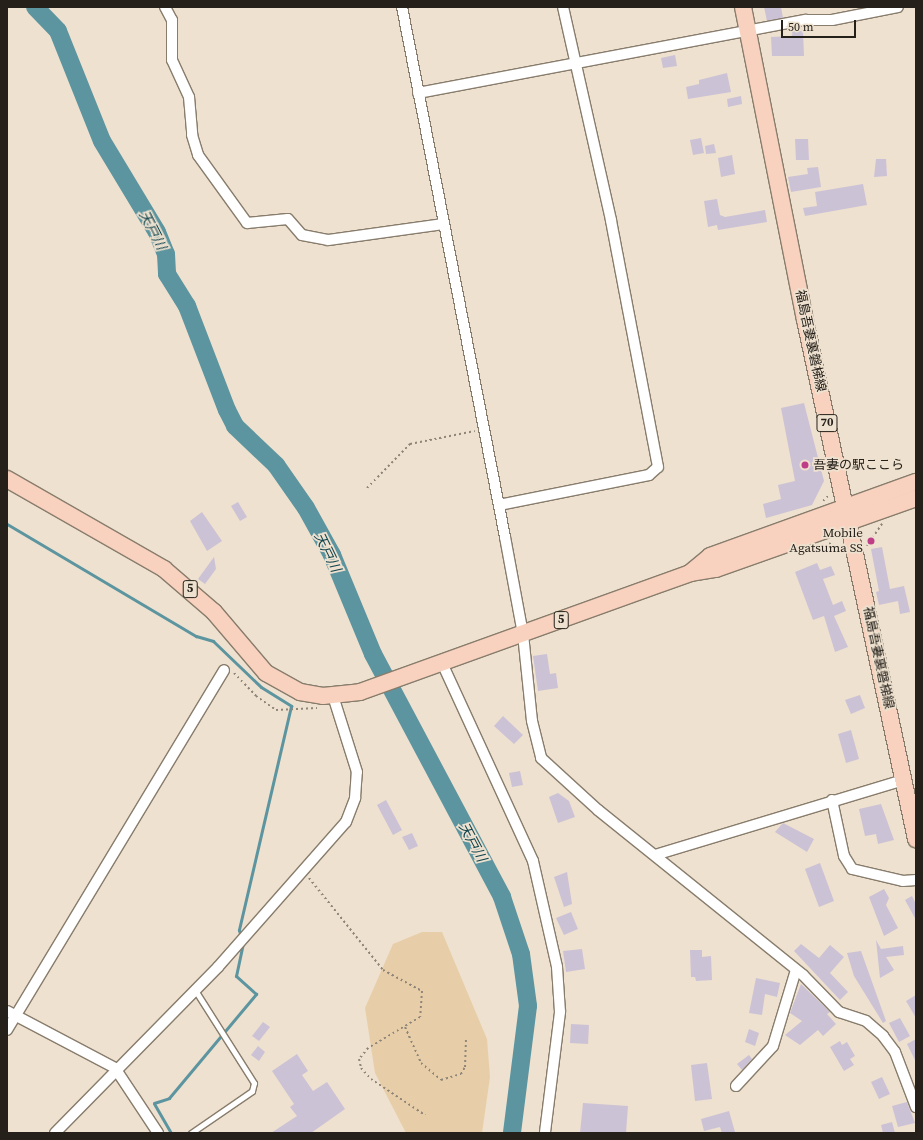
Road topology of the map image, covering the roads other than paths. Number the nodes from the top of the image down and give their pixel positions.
1 (165, 7) edge
2 (402, 7) edge
3 (564, 7) edge
4 (743, 7) edge
5 (898, 7) edge
6 (747, 32) junction
7 (574, 64) junction
8 (418, 93) junction
9 (444, 224) junction
10 (7, 479) edge
11 (916, 482) edge
12 (916, 498) edge
13 (499, 505) junction
14 (846, 506) junction
15 (850, 522) junction
16 (690, 573) junction
17 (523, 634) junction
18 (437, 665) junction
19 (224, 670) road end
20 (334, 701) junction
21 (904, 780) junction
22 (832, 800) junction
23 (916, 839) edge
24 (655, 855) junction
25 (916, 880) edge
26 (796, 970) junction
27 (195, 990) junction
28 (11, 1013) edge
29 (7, 1030) edge
30 (116, 1069) junction
31 (736, 1086) dead end
32 (916, 1107) edge
33 (55, 1133) edge
34 (158, 1133) edge
35 (191, 1133) edge
36 (545, 1133) edge

1 - 9 street
2 - 8 street
3 - 7 street
4 - 6 main road, 福島吾妻裏磐梯線 / 70
5 - 6 street
6 - 7 street
6 - 14 main road, 福島吾妻裏磐梯線 / 70
7 - 8 street
7 - 13 street
8 - 9 street
9 - 13 street
10 - 20 main road, 5
11 - 14 main road, 5
12 - 15 main road, 5
13 - 17 street
14 - 15 main road, 福島吾妻裏磐梯線 / 70
14 - 16 main road, 5
15 - 16 main road, 5
15 - 21 main road, 福島吾妻裏磐梯線 / 70
16 - 17 main road, 5
17 - 18 main road, 5
17 - 24 street
18 - 20 main road, 5
18 - 36 street
19 - 28 street
20 - 27 street
21 - 22 street
21 - 23 main road, 福島吾妻裏磐梯線 / 70
22 - 24 street
22 - 25 street
24 - 26 street
26 - 31 street
26 - 32 street
27 - 30 street
27 - 35 lane
28 - 29 street
28 - 30 street
30 - 33 street
30 - 34 street

